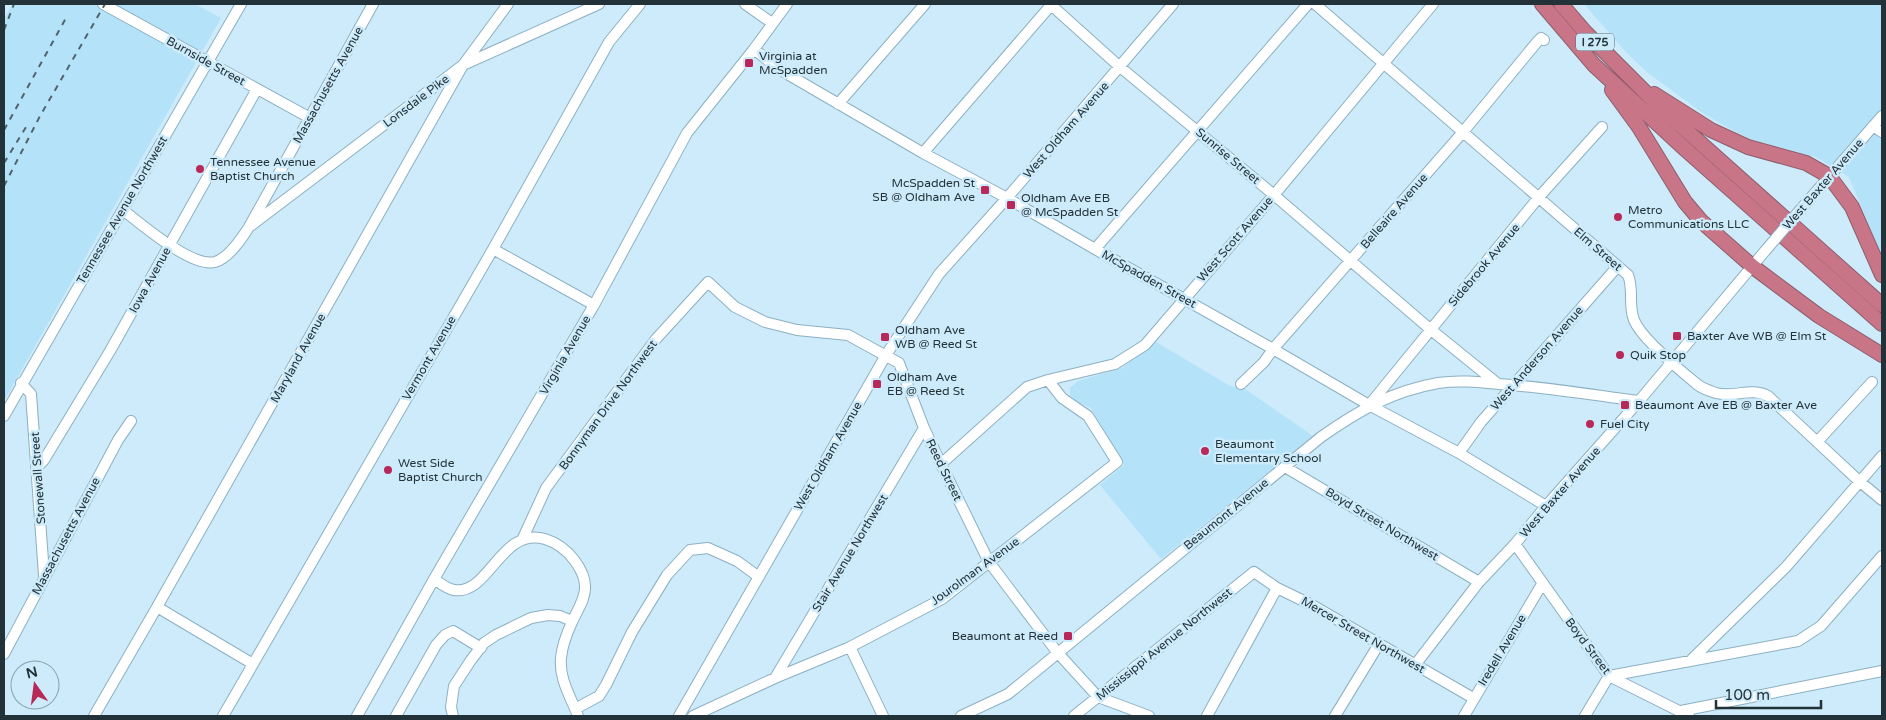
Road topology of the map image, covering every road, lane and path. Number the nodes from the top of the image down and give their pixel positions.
1 (103, 4) edge
2 (241, 4) edge
3 (373, 4) edge
4 (508, 4) edge
5 (599, 4) edge
6 (640, 4) edge
7 (746, 4) edge
8 (787, 4) edge
9 (925, 4) edge
10 (1051, 4) edge
11 (1173, 4) edge
12 (1308, 4) edge
13 (1315, 4) edge
14 (1433, 4) edge
15 (1542, 4) edge
16 (1561, 4) edge
17 (772, 23) junction
18 (1544, 40) dead end
19 (754, 49) junction
20 (208, 61) junction
21 (1384, 62) junction
22 (463, 65) junction
23 (1594, 65) junction
24 (1120, 67) junction
25 (1630, 79) junction
26 (257, 89) junction
27 (838, 104) junction
28 (1882, 116) edge
29 (310, 118) junction
30 (1873, 126) junction
31 (1602, 127) dead end
32 (1198, 131) junction
33 (1463, 132) junction
34 (1882, 132) edge
35 (923, 153) junction
36 (1830, 176) junction
37 (1274, 194) junction
38 (1539, 197) junction
39 (1008, 198) junction
40 (123, 210) junction
41 (249, 227) junction
42 (168, 245) junction
43 (493, 249) junction
44 (1095, 249) junction
45 (1350, 260) junction
46 (1618, 266) junction
47 (1752, 266) junction
48 (1882, 275) edge
49 (708, 282) joint
50 (1183, 298) junction
51 (594, 305) junction
52 (1882, 305) edge
53 (1882, 324) edge
54 (1430, 329) junction
55 (1273, 349) junction
56 (886, 355) junction
57 (1882, 355) edge
58 (1671, 361) junction
59 (1048, 380) junction
60 (1872, 382) dead end
61 (21, 383) junction
62 (1241, 384) dead end
63 (1498, 384) junction
64 (1514, 384) junction
65 (1639, 401) junction
66 (1369, 406) junction
67 (4, 416) edge
68 (131, 421) dead end
69 (924, 428) junction
70 (1817, 442) junction
71 (1459, 453) junction
72 (1882, 456) edge
73 (941, 464) junction
74 (37, 467) junction
75 (1285, 467) junction
76 (1859, 481) junction
77 (1882, 500) edge
78 (1546, 506) junction
79 (523, 538) junction
80 (1514, 544) junction
81 (1882, 556) edge
82 (989, 562) junction
83 (1254, 572) joint
84 (44, 576) junction
85 (759, 576) junction
86 (434, 579) junction
87 (1479, 582) junction
88 (1542, 584) junction
89 (1277, 588) junction
90 (157, 607) junction
91 (572, 621) junction
92 (1379, 644) junction
93 (850, 646) junction
94 (481, 648) junction
95 (1058, 652) junction
96 (4, 654) edge
97 (1692, 660) junction
98 (252, 664) junction
99 (1415, 665) junction
100 (1882, 670) edge
101 (1608, 676) junction
102 (775, 678) junction
103 (1098, 697) junction
104 (1473, 698) junction
105 (577, 713) edge
106 (1685, 714) edge
107 (94, 716) edge
108 (223, 716) edge
109 (357, 716) edge
110 (396, 716) edge
111 (453, 716) edge
112 (679, 716) edge
113 (693, 716) edge
114 (883, 716) edge
115 (961, 716) edge
116 (1074, 716) edge
117 (1149, 716) edge
118 (1207, 716) edge
119 (1336, 716) edge
120 (1464, 716) edge
121 (1585, 716) edge

1 - 20 street, Burnside Street
2 - 20 street, Tennessee Avenue Northwest
3 - 29 street, Massachusetts Avenue
4 - 22 street, Maryland Avenue
5 - 22 street, Lonsdale Pike
6 - 43 street, Vermont Avenue
7 - 17 street
8 - 17 street, Virginia Avenue
9 - 27 street
10 - 24 street, Sunrise Street
10 - 35 street
11 - 24 street, West Oldham Avenue
12 - 32 street
13 - 21 street, Elm Street
14 - 21 street, West Scott Avenue
15 - 23 highway, I 275
16 - 25 highway, I 275
17 - 19 street, Virginia Avenue
18 - 33 street, Belleaire Avenue
19 - 27 street, McSpadden Street
19 - 51 street, Virginia Avenue
20 - 26 street, Burnside Street
20 - 40 street, Tennessee Avenue Northwest
21 - 33 street, Elm Street
21 - 37 street, West Scott Avenue
22 - 41 street, Lonsdale Pike
22 - 90 street, Maryland Avenue
23 - 47 highway
23 - 53 highway, I 275
24 - 32 street, Sunrise Street
24 - 39 street, West Oldham Avenue
25 - 36 highway
25 - 52 highway, I 275
26 - 29 street, Burnside Street
26 - 42 street, Iowa Avenue
27 - 35 street, McSpadden Street
28 - 30 street, West Baxter Avenue
29 - 41 street, Massachusetts Avenue
30 - 34 street
30 - 36 street, West Baxter Avenue
31 - 38 street, Sidebrook Avenue
32 - 37 street, Sunrise Street
32 - 44 street
33 - 38 street, Elm Street
33 - 45 street, Belleaire Avenue
35 - 39 street, McSpadden Street
36 - 47 street, West Baxter Avenue, bridge
36 - 48 highway
37 - 45 street, Sunrise Street
37 - 50 street, West Scott Avenue
38 - 46 street, Elm Street
38 - 54 street, Sidebrook Avenue
39 - 44 street, McSpadden Street
39 - 56 street, West Oldham Avenue
40 - 42 street
40 - 61 street, Tennessee Avenue Northwest
41 - 42 street, Massachusetts Avenue
42 - 74 street, Iowa Avenue
43 - 51 street
43 - 98 street, Vermont Avenue
44 - 50 street, McSpadden Street
45 - 54 street, Sunrise Street
45 - 55 street, Belleaire Avenue
46 - 58 street, Elm Street
46 - 64 street, West Anderson Avenue
47 - 57 highway
47 - 58 street, West Baxter Avenue
49 - 56 street, Reed Street
49 - 79 street, Bonnyman Drive Northwest
50 - 55 street, McSpadden Street
50 - 59 street, West Scott Avenue
51 - 86 street, Virginia Avenue
54 - 63 street, Sunrise Street
54 - 66 street, Sidebrook Avenue
55 - 62 street, Belleaire Avenue
55 - 66 street, McSpadden Street
56 - 69 street, Reed Street
56 - 85 street, West Oldham Avenue
58 - 65 street, West Baxter Avenue
58 - 70 street, Elm Street
59 - 73 street, West Scott Avenue
59 - 82 street, Jourolman Avenue
60 - 70 street
61 - 67 street, Tennessee Avenue Northwest
61 - 74 street, Stonewall Street
63 - 64 street, Beaumont Avenue
63 - 66 street, Beaumont Avenue
64 - 65 street, Beaumont Avenue
64 - 71 street, West Anderson Avenue
65 - 78 street, West Baxter Avenue
66 - 71 street, McSpadden Street
66 - 75 street, Beaumont Avenue
68 - 84 street, Massachusetts Avenue
69 - 73 street, Reed Street
69 - 102 street, Stair Avenue Northwest
70 - 76 street, Elm Street
71 - 78 street, McSpadden Street
72 - 76 street
73 - 82 street, Reed Street
74 - 84 street, Stonewall Street
75 - 87 street, Boyd Street Northwest
75 - 95 street, Beaumont Avenue
76 - 77 street, Elm Street
76 - 97 street
78 - 80 street, West Baxter Avenue
79 - 86 street
79 - 91 street
80 - 87 street, West Baxter Avenue
80 - 88 street, Boyd Street
81 - 97 street
82 - 93 street, Jourolman Avenue
82 - 95 street, Reed Street
83 - 89 street, Mercer Street Northwest
83 - 103 street, Mississippi Avenue Northwest
84 - 96 street, Massachusetts Avenue
85 - 105 street
85 - 112 street, West Oldham Avenue
86 - 109 street, Virginia Avenue
87 - 99 street, West Baxter Avenue
88 - 101 street, Boyd Street
88 - 104 street, Iredell Avenue
89 - 92 street, Mercer Street Northwest
89 - 118 street
90 - 98 street
90 - 107 street, Maryland Avenue
91 - 94 street
91 - 105 street
92 - 99 street, Mercer Street Northwest
92 - 119 street
93 - 102 street, Jourolman Avenue
93 - 114 street
94 - 110 street
94 - 111 street
95 - 103 street, Reed Street
95 - 115 street, Beaumont Avenue
97 - 101 street
98 - 108 street, Vermont Avenue
99 - 104 street, Mercer Street Northwest
100 - 106 street
101 - 106 street, Boyd Street
101 - 121 street
102 - 113 street, Jourolman Avenue
103 - 116 street, Mississippi Avenue Northwest
103 - 117 street, Reed Street
104 - 120 street, Iredell Avenue

